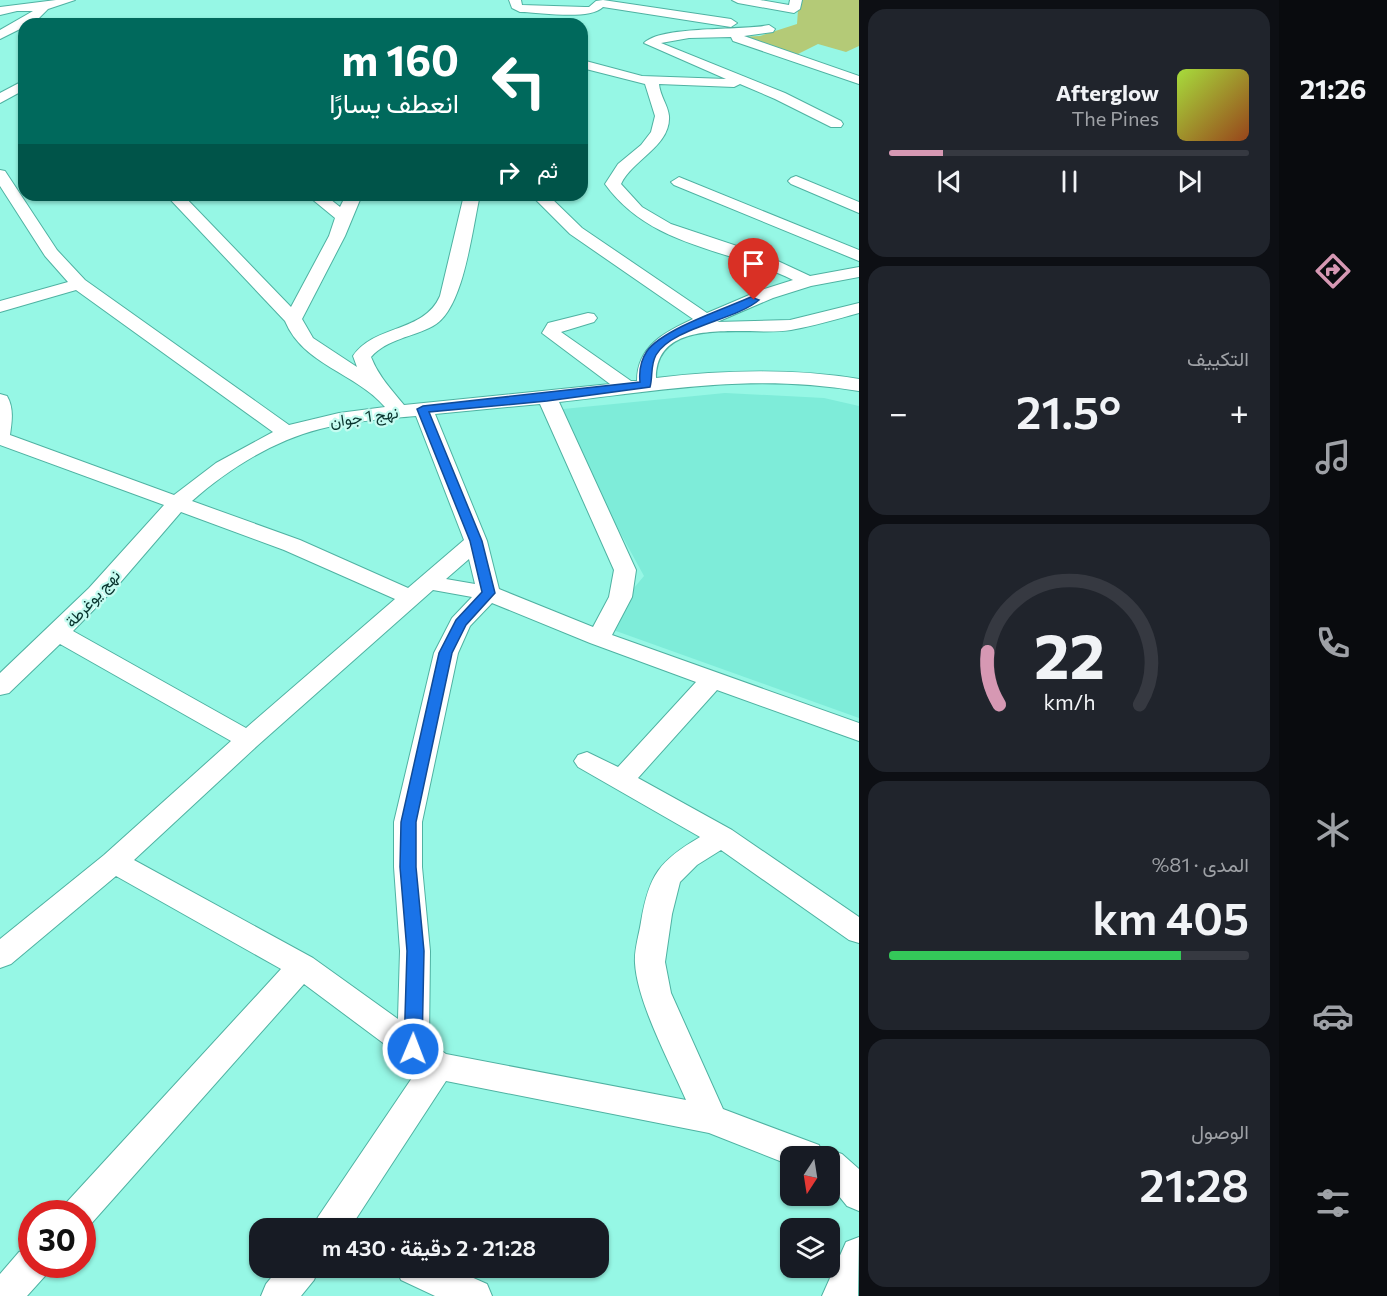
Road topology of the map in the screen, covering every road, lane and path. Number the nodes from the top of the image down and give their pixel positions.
1 (69, 0) edge
2 (514, 0) edge
3 (738, 0) edge
4 (796, 0) edge
5 (600, 1) edge
6 (44, 7) junction
7 (0, 11) edge
8 (31, 18) edge
9 (18, 25) edge
10 (0, 35) edge
11 (729, 35) junction
12 (841, 59) dead end
13 (697, 63) junction
14 (818, 65) junction
15 (588, 66) edge
16 (859, 80) edge
17 (652, 82) junction
18 (748, 82) junction
19 (0, 84) edge
20 (18, 87) edge
21 (18, 88) edge
22 (0, 99) edge
23 (836, 124) dead end
24 (0, 174) edge
25 (796, 180) dead end
26 (679, 182) dead end
27 (738, 188) dead end
28 (716, 195) junction
29 (180, 201) edge
30 (323, 201) edge
31 (351, 201) edge
32 (471, 201) edge
33 (545, 201) edge
34 (859, 208) edge
35 (343, 217) junction
36 (859, 256) edge
37 (859, 272) edge
38 (808, 281) junction
39 (79, 284) junction
40 (0, 307) edge
41 (859, 308) edge
42 (588, 318) dead end
43 (293, 319) junction
44 (706, 320) junction
45 (688, 328) junction
46 (859, 385) edge
47 (637, 387) junction
48 (379, 390) junction
49 (547, 398) junction
50 (0, 400) edge
51 (423, 409) junction
52 (399, 411) junction
53 (287, 433) junction
54 (0, 438) edge
55 (178, 504) junction
56 (476, 541) junction
57 (421, 590) junction
58 (489, 593) junction
59 (59, 633) junction
60 (598, 638) junction
61 (712, 680) junction
62 (0, 687) edge
63 (859, 732) edge
64 (248, 741) junction
65 (586, 761) dead end
66 (621, 780) junction
67 (722, 837) junction
68 (114, 862) junction
69 (858, 924) edge
70 (0, 956) edge
71 (302, 966) junction
72 (426, 1058) junction
73 (711, 1119) junction
74 (781, 1146) edge
75 (840, 1173) edge
76 (859, 1195) edge
77 (91, 1200) edge
78 (337, 1218) edge
79 (859, 1254) edge
80 (20, 1278) edge
81 (293, 1278) edge
82 (435, 1278) edge
83 (4, 1296) edge
84 (279, 1296) edge
85 (474, 1296) edge
86 (840, 1296) edge

1 - 6 street
2 - 5 street
3 - 4 street
5 - 11 street
6 - 7 street
6 - 8 street
9 - 10 street
11 - 13 street
11 - 14 street
12 - 14 street
13 - 17 street
13 - 18 street
14 - 16 street
15 - 17 street
17 - 18 street
17 - 38 street
18 - 23 street
19 - 20 street
21 - 22 street
24 - 39 street
25 - 34 street
26 - 28 street
27 - 28 street
28 - 36 street
29 - 43 street
30 - 35 street
31 - 35 street
32 - 48 street
33 - 44 street
35 - 43 street
37 - 38 street
38 - 44 street
39 - 40 street
39 - 53 street
41 - 45 street
42 - 47 street
43 - 48 street
44 - 45 street
45 - 47 street
46 - 47 street, نهج 1 جوان
47 - 49 street, نهج 1 جوان
48 - 52 street
49 - 51 street, نهج 1 جوان
49 - 60 street
50 - 54 street
51 - 52 street, نهج 1 جوان
51 - 56 street
52 - 53 street, نهج 1 جوان
53 - 55 street, نهج 1 جوان
54 - 55 street
55 - 57 street
55 - 59 street, نهج يوغرطة
56 - 57 street
56 - 58 street
57 - 58 street
57 - 64 street
58 - 60 street
58 - 72 street
59 - 62 street, نهج يوغرطة
59 - 64 street
60 - 61 street
61 - 63 street
61 - 66 street
64 - 68 street
65 - 66 street
66 - 67 street
67 - 69 street
67 - 73 street
68 - 70 street
68 - 71 street
71 - 72 street
71 - 77 street
72 - 73 street
72 - 78 street
73 - 74 street
75 - 76 street
79 - 86 street
80 - 83 street
81 - 84 street
82 - 85 street

